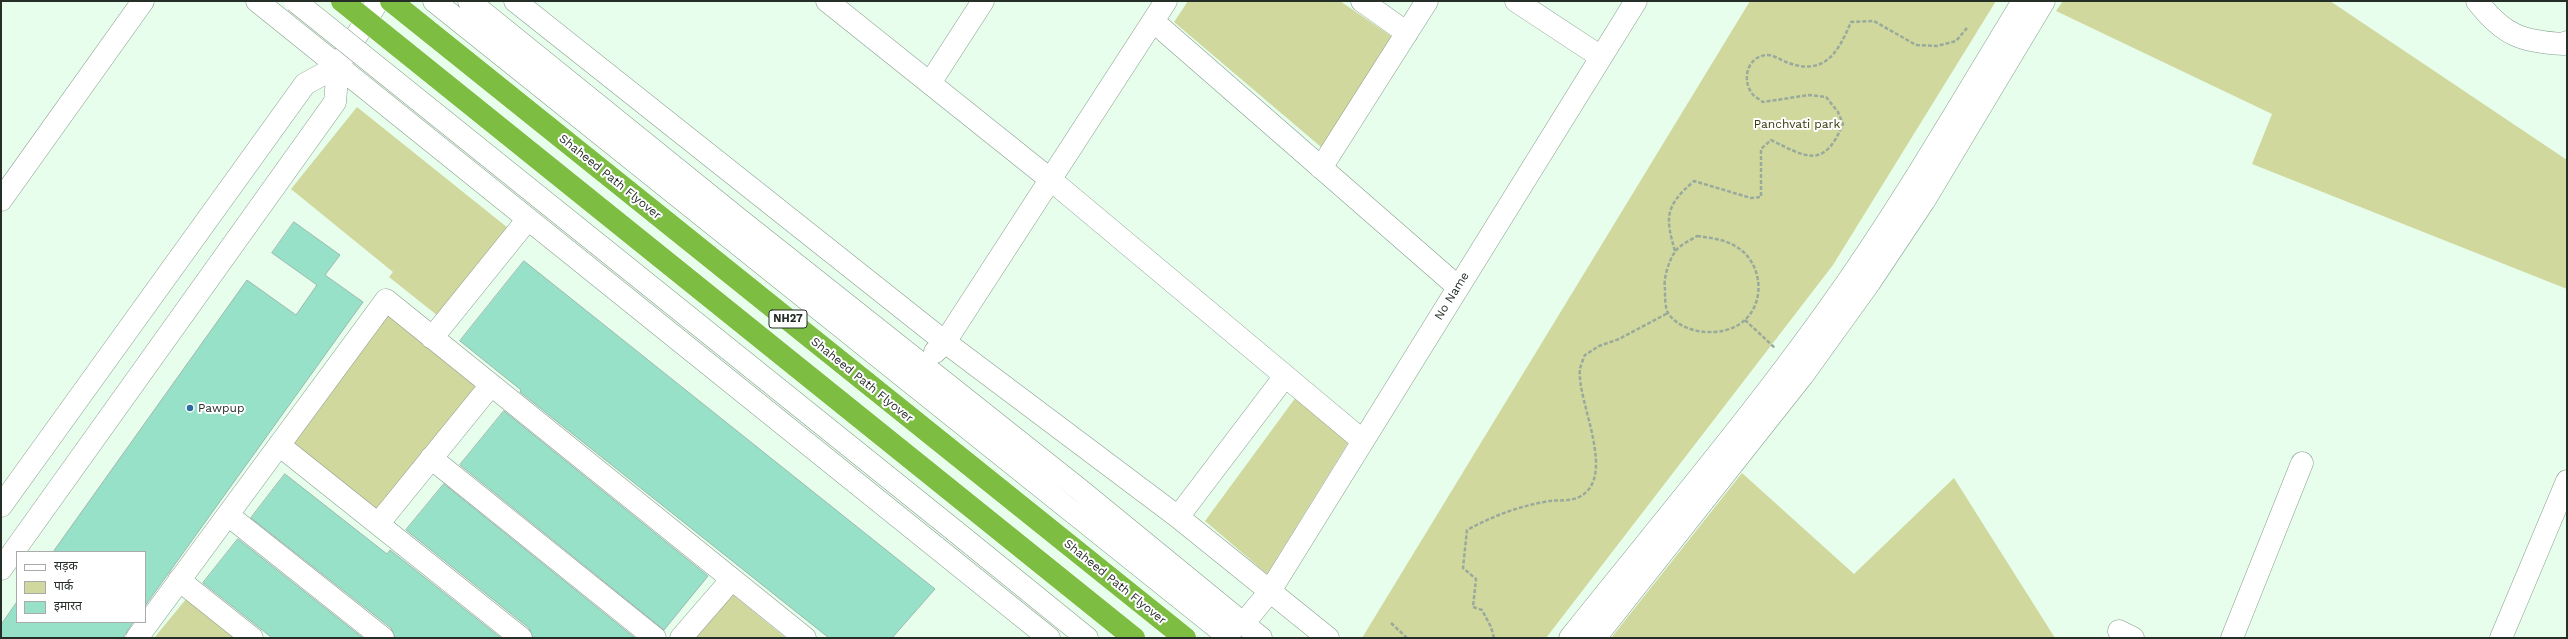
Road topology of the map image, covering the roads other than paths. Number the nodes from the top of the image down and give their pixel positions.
1 (144, 1) edge
2 (257, 1) edge
3 (295, 1) edge
4 (342, 1) edge
5 (378, 1) edge
6 (390, 1) edge
7 (434, 1) edge
8 (469, 1) edge
9 (515, 1) edge
10 (827, 1) edge
11 (983, 1) edge
12 (1166, 1) edge
13 (1362, 1) edge
14 (1427, 1) edge
15 (1516, 1) edge
16 (1636, 1) edge
17 (2023, 1) edge
18 (2044, 1) edge
19 (2477, 1) edge
20 (1153, 21) junction
21 (1407, 33) junction
22 (2567, 42) edge
23 (1601, 57) junction
24 (338, 66) junction
25 (930, 83) junction
26 (1321, 168) junction
27 (1051, 180) junction
28 (1, 200) edge
29 (528, 219) junction
30 (1458, 287) junction
31 (432, 338) junction
32 (945, 342) junction
33 (923, 364) junction
34 (1285, 376) junction
35 (491, 385) junction
36 (1363, 441) junction
37 (278, 446) junction
38 (431, 458) junction
39 (2302, 463) dead end
40 (2567, 481) edge
41 (1, 506) edge
42 (228, 515) junction
43 (1178, 517) junction
44 (378, 524) junction
45 (1, 569) edge
46 (732, 579) junction
47 (179, 580) junction
48 (1270, 591) junction
49 (1237, 631) edge
50 (137, 638) edge
51 (252, 638) edge
52 (383, 638) edge
53 (521, 638) edge
54 (655, 638) edge
55 (681, 638) edge
56 (806, 638) edge
57 (1049, 638) edge
58 (1087, 638) edge
59 (1134, 638) edge
60 (1185, 638) edge
61 (1262, 638) edge
62 (1328, 638) edge
63 (1570, 638) edge
64 (1595, 638) edge
65 (2232, 638) edge
66 (2502, 638) edge

1 - 28 street
2 - 24 street
3 - 58 street, bridge
4 - 59 highway, NH27, bridge
5 - 24 street
6 - 60 highway, Shaheed Path Flyover / NH27
7 - 49 street
8 - 33 street
9 - 32 street
10 - 25 street
11 - 25 street
12 - 20 street
13 - 21 street
14 - 21 street
15 - 23 street
16 - 23 street, No Name
17 - 63 street
18 - 64 street
19 - 22 street
20 - 26 street
20 - 27 street
21 - 26 street
23 - 30 street, No Name
24 - 29 street
24 - 41 street
24 - 45 street
25 - 27 street
26 - 30 street
27 - 32 street
27 - 34 street
29 - 31 street
29 - 57 street
30 - 36 street, No Name
31 - 35 street
31 - 37 street
32 - 33 street
32 - 43 street
33 - 49 street
34 - 36 street
34 - 43 street
35 - 38 street
35 - 46 street
36 - 48 street, No Name
37 - 42 street
37 - 44 street
38 - 44 street
38 - 54 street
39 - 65 street
40 - 66 street
42 - 47 street
42 - 52 street
43 - 48 street
44 - 53 street
46 - 55 street
46 - 56 street
47 - 50 street
47 - 51 street
48 - 49 street, No Name
48 - 62 street
49 - 61 street

